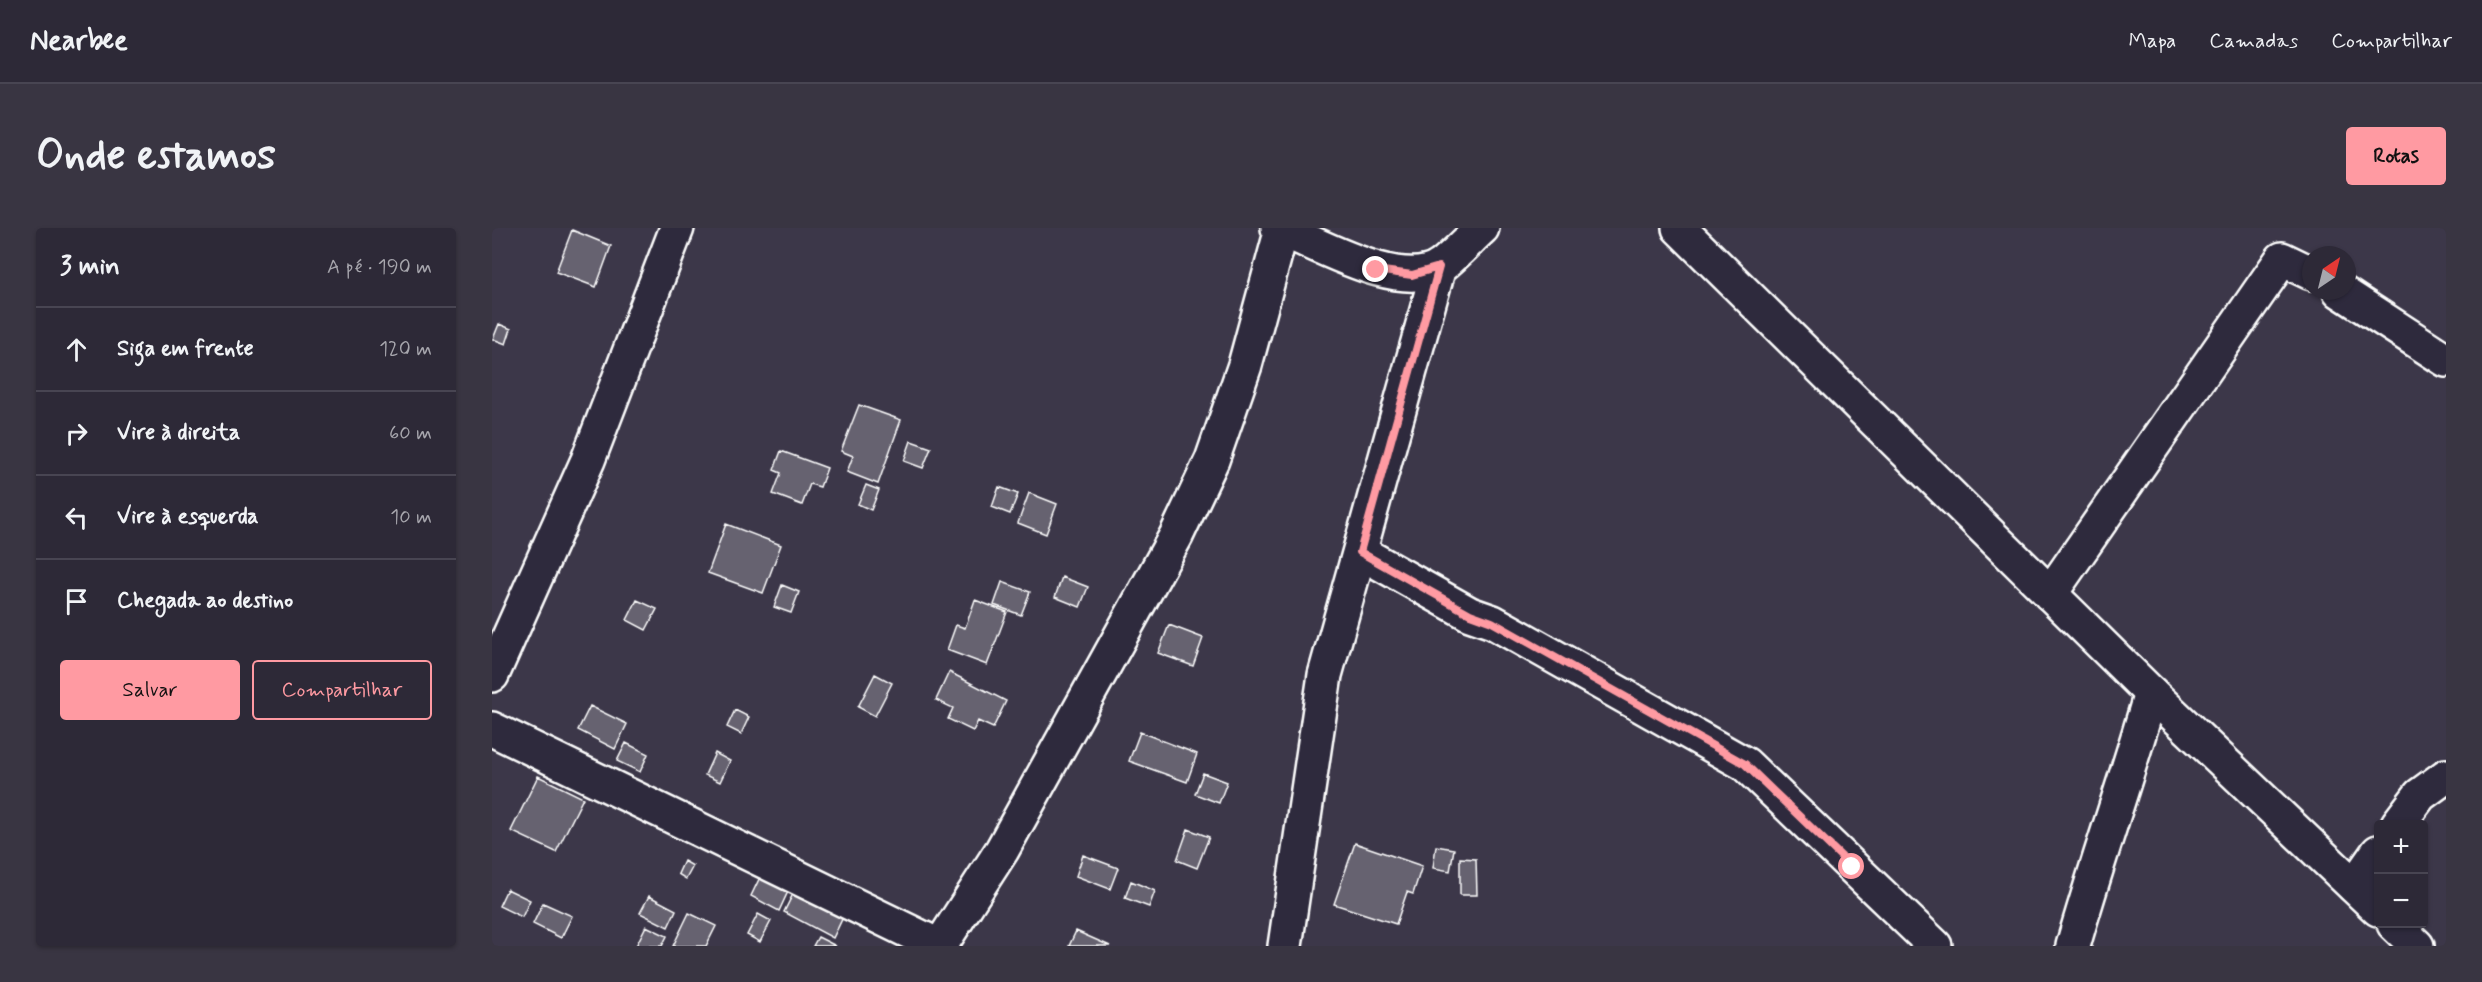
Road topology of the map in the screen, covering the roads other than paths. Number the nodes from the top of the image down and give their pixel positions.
1 (677, 228) edge
2 (1482, 228) edge
3 (1679, 228) edge
4 (1280, 229) edge
5 (1439, 267) junction
6 (2302, 269) edge
7 (2354, 300) edge
8 (2446, 360) edge
9 (1360, 552) junction
10 (2050, 594) junction
11 (492, 675) edge
12 (2151, 693) junction
13 (492, 729) edge
14 (2446, 776) edge
15 (2402, 820) edge
16 (2374, 859) edge
17 (2354, 886) junction
18 (2374, 904) edge
19 (2398, 928) edge
20 (939, 946) edge
21 (1285, 946) edge
22 (1935, 946) edge
23 (2073, 946) edge
24 (2417, 946) edge

1 - 11 street
2 - 5 street
3 - 10 street
4 - 5 street
4 - 20 street
5 - 9 street
6 - 10 street
7 - 8 street
9 - 21 street
9 - 22 street
10 - 12 street
12 - 17 street
12 - 23 street
13 - 20 street
14 - 15 street
16 - 17 street
17 - 18 street
19 - 24 street

